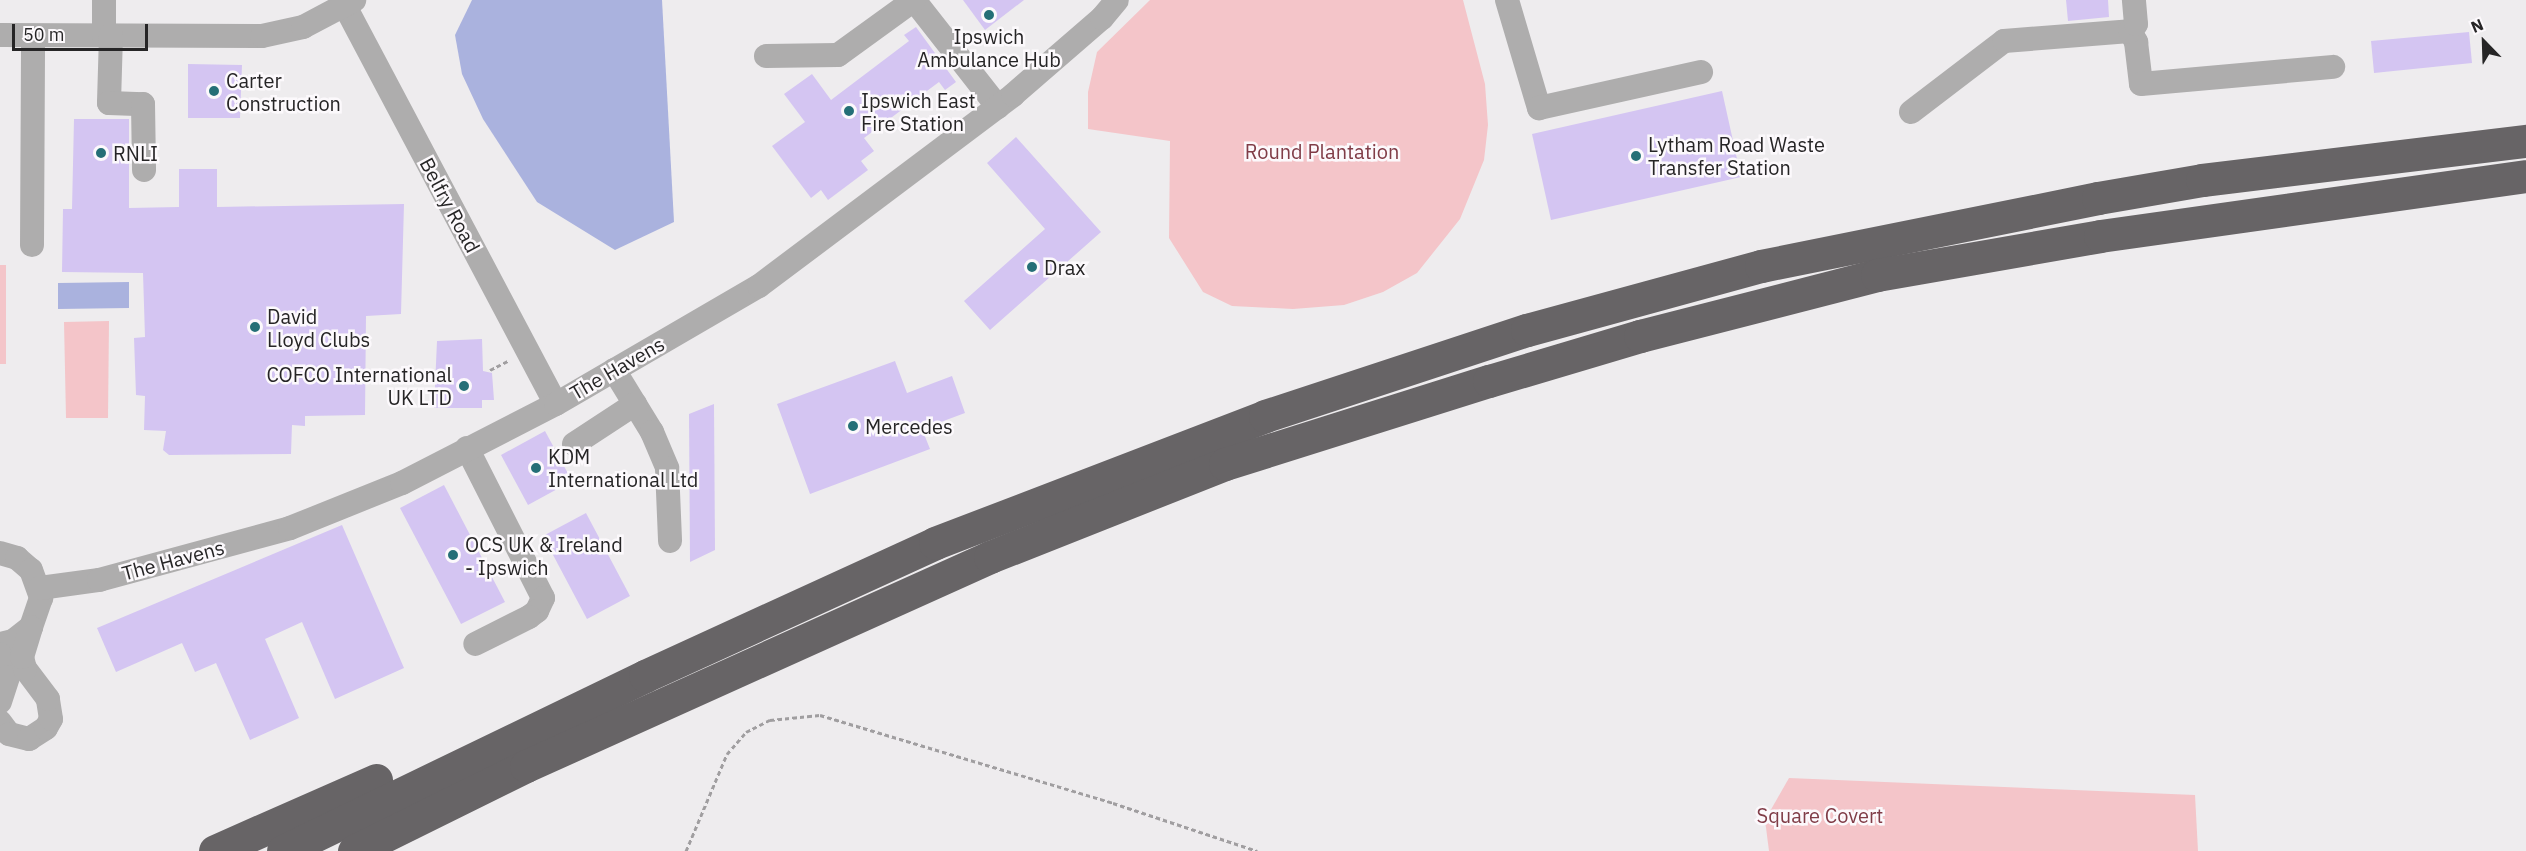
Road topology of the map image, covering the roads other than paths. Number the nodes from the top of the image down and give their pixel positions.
1 (104, 0) edge
2 (914, 0) edge
3 (1117, 0) edge
4 (1507, 0) edge
5 (2134, 0) edge
6 (349, 3) edge
7 (2130, 31) junction
8 (0, 35) edge
9 (107, 35) junction
10 (33, 36) junction
11 (766, 56) dead end
12 (2332, 67) dead end
13 (1701, 72) dead end
14 (998, 107) junction
15 (1911, 112) dead end
16 (2526, 141) edge
17 (144, 170) dead end
18 (2526, 176) edge
19 (32, 245) dead end
20 (614, 370) junction
21 (555, 404) junction
22 (635, 404) junction
23 (573, 444) dead end
24 (467, 448) junction
25 (670, 541) dead end
26 (0, 553) edge
27 (40, 588) junction
28 (31, 627) junction
29 (0, 644) edge
30 (475, 644) dead end
31 (0, 654) edge
32 (645, 676) junction
33 (0, 702) edge
34 (0, 722) edge
35 (526, 766) junction
36 (215, 851) edge
37 (283, 851) edge
38 (354, 851) edge
39 (398, 851) edge

1 - 9 street
2 - 11 street
2 - 14 street
3 - 14 street, The Havens
4 - 13 street
5 - 7 street
6 - 9 street
6 - 21 street, Belfry Road
7 - 12 street
7 - 15 street
8 - 10 street
9 - 10 street
9 - 17 street
10 - 19 street
14 - 20 street, The Havens
16 - 32 highway
18 - 35 highway
20 - 21 street, The Havens
20 - 22 street
21 - 24 street, The Havens
22 - 23 street
22 - 25 street
24 - 27 street, The Havens
24 - 30 street
26 - 27 street
27 - 28 street
28 - 29 street
28 - 34 street
31 - 33 street
32 - 36 highway
32 - 37 highway
35 - 38 highway
35 - 39 highway

